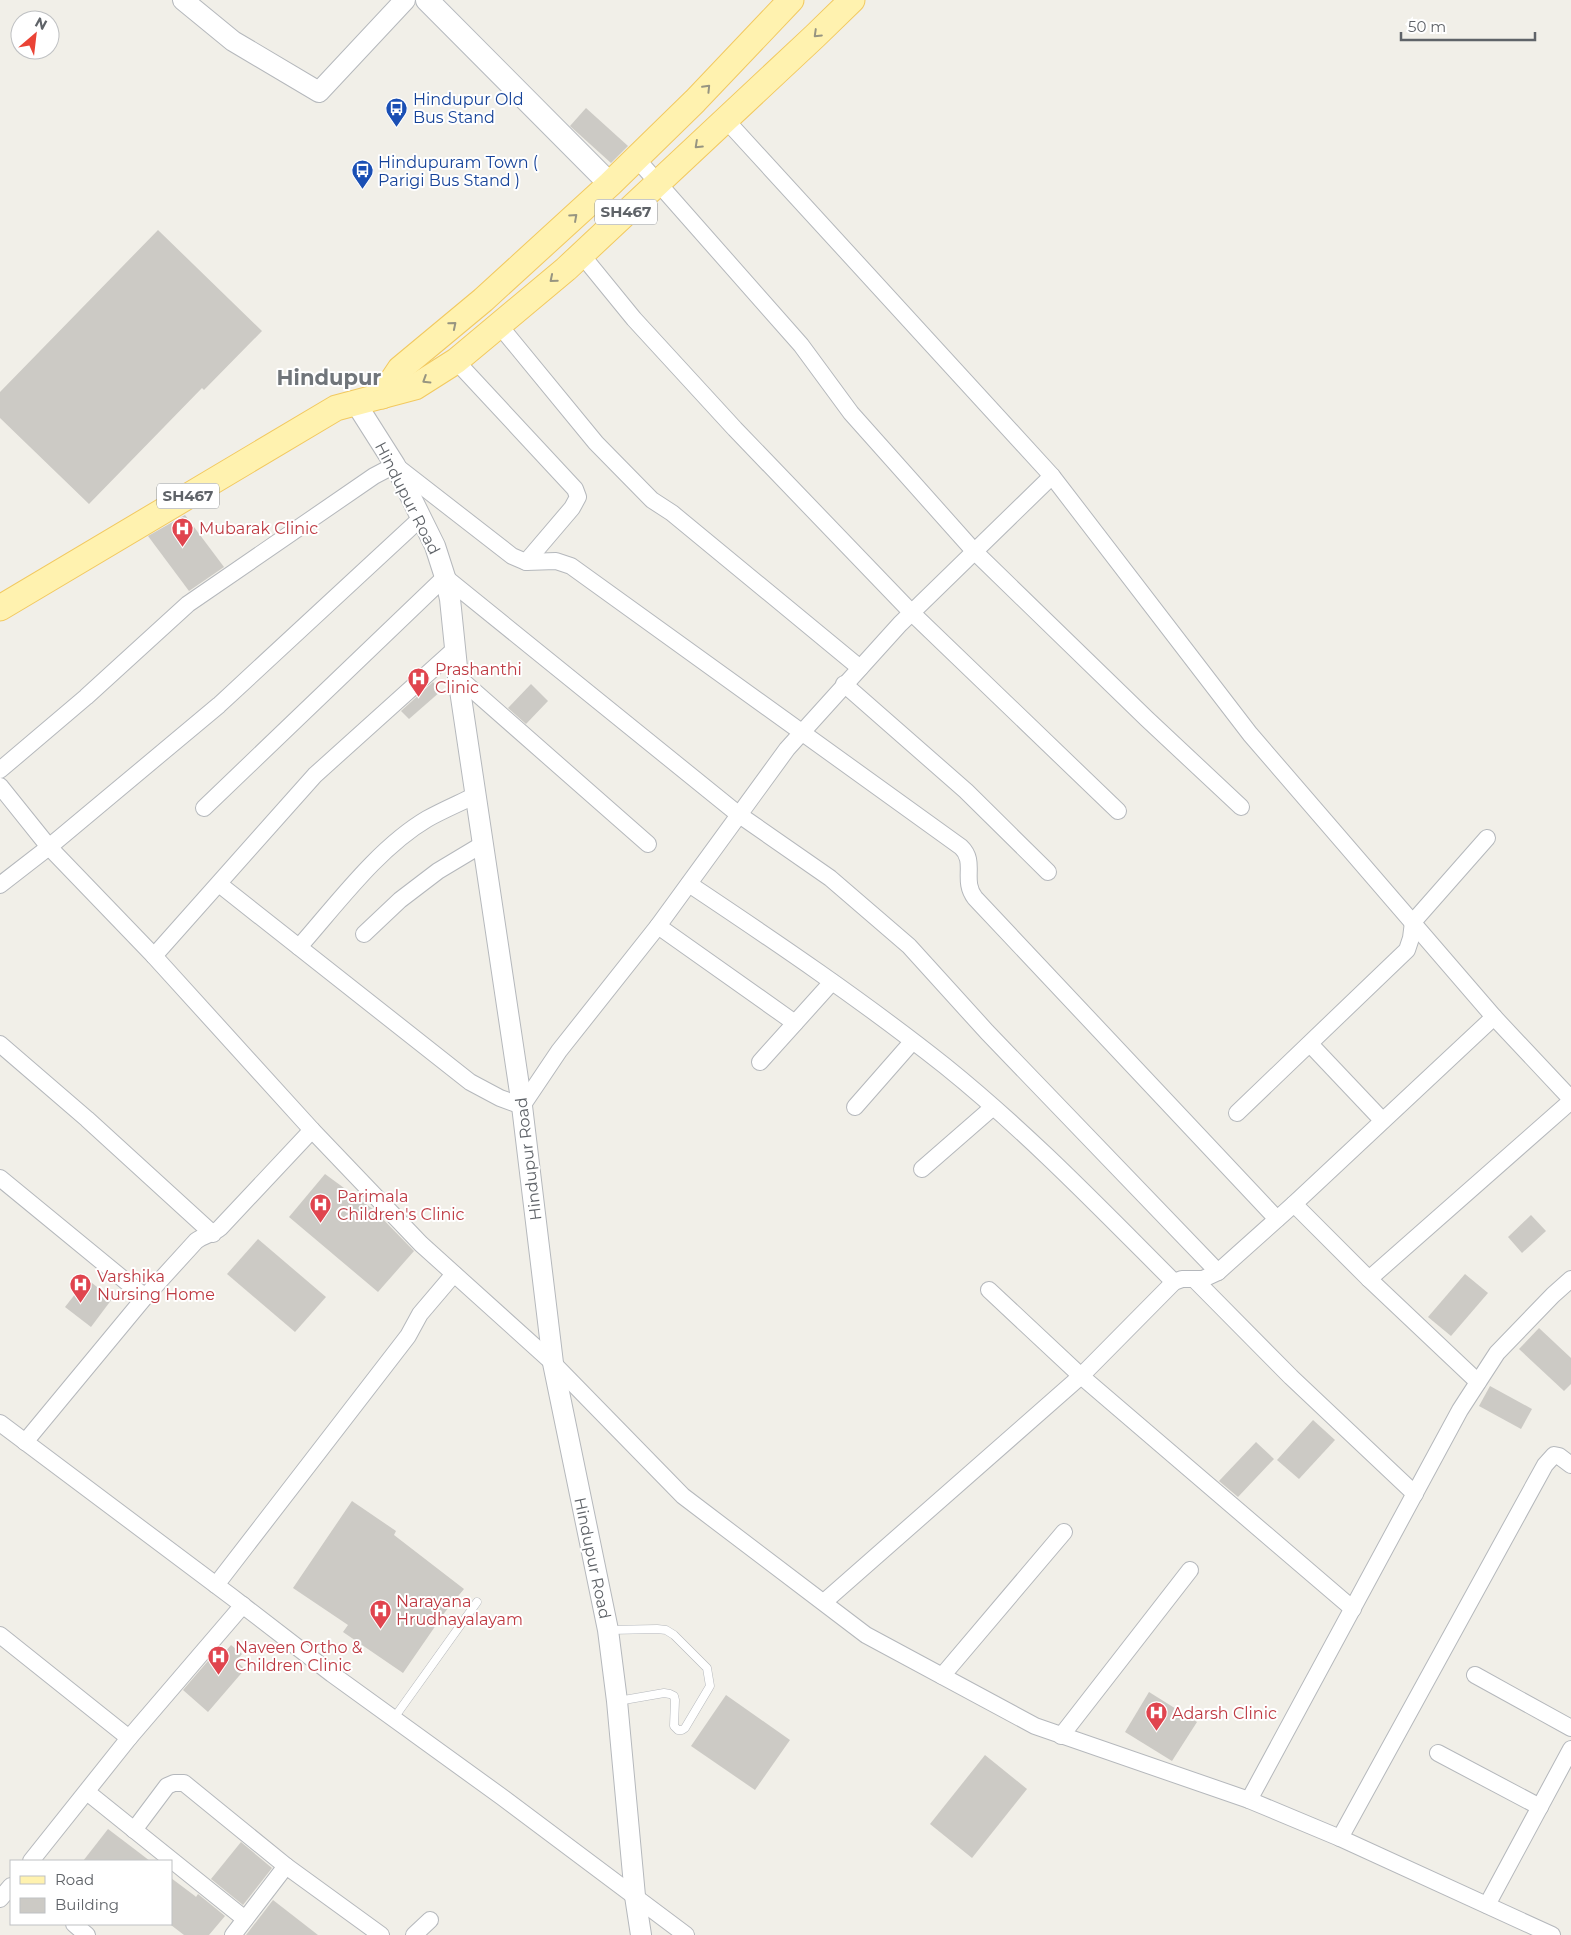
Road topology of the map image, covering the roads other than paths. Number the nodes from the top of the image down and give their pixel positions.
1 (183, 0) edge
2 (405, 0) edge
3 (427, 0) edge
4 (791, 0) edge
5 (852, 0) edge
6 (726, 120) junction
7 (636, 158) junction
8 (658, 183) junction
9 (610, 184) junction
10 (581, 254) junction
11 (499, 325) junction
12 (456, 362) junction
13 (382, 396) junction
14 (355, 402) junction
15 (395, 465) junction
16 (1052, 476) junction
17 (422, 518) junction
18 (974, 551) junction
19 (526, 562) junction
20 (445, 577) junction
21 (0, 608) edge
22 (912, 613) junction
23 (455, 649) junction
24 (860, 668) junction
25 (458, 677) junction
26 (844, 684) junction
27 (802, 733) junction
28 (0, 770) edge
29 (0, 786) edge
30 (476, 795) junction
31 (1241, 807) dead end
32 (204, 808) dead end
33 (1118, 811) dead end
34 (738, 814) junction
35 (1487, 838) dead end
36 (483, 844) junction
37 (648, 844) dead end
38 (49, 847) junction
39 (1048, 872) dead end
40 (219, 884) junction
41 (689, 884) junction
42 (0, 885) edge
43 (1413, 922) junction
44 (658, 926) junction
45 (364, 934) dead end
46 (299, 947) junction
47 (154, 956) junction
48 (832, 982) junction
49 (1494, 1017) junction
50 (795, 1023) junction
51 (912, 1042) junction
52 (0, 1044) edge
53 (1310, 1044) junction
54 (760, 1062) dead end
55 (1571, 1100) edge
56 (522, 1106) junction
57 (855, 1106) dead end
58 (992, 1108) junction
59 (1236, 1113) dead end
60 (1382, 1120) junction
61 (312, 1130) junction
62 (922, 1169) dead end
63 (0, 1178) edge
64 (1294, 1204) junction
65 (1277, 1219) junction
66 (212, 1234) junction
67 (1218, 1272) junction
68 (454, 1274) junction
69 (1369, 1279) junction
70 (1571, 1279) edge
71 (1196, 1280) junction
72 (1174, 1282) junction
73 (989, 1290) dead end
74 (145, 1297) junction
75 (553, 1363) junction
76 (1081, 1376) junction
77 (1478, 1382) junction
78 (0, 1423) edge
79 (25, 1442) junction
80 (1571, 1465) edge
81 (1415, 1494) junction
82 (1064, 1532) dead end
83 (1190, 1570) dead end
84 (216, 1585) junction
85 (477, 1602) dead end
86 (824, 1602) junction
87 (242, 1605) junction
88 (1353, 1609) junction
89 (608, 1630) junction
90 (0, 1634) edge
91 (1475, 1675) dead end
92 (942, 1676) junction
93 (618, 1702) junction
94 (394, 1718) junction
95 (1571, 1728) edge
96 (1061, 1736) junction
97 (129, 1738) junction
98 (1571, 1749) edge
99 (1438, 1753) dead end
100 (87, 1792) junction
101 (1249, 1800) junction
102 (1540, 1806) junction
103 (134, 1830) junction
104 (1340, 1838) junction
105 (32, 1860) edge
106 (171, 1860) edge
107 (172, 1860) edge
108 (286, 1866) junction
109 (10, 1887) edge
110 (635, 1896) junction
111 (0, 1899) edge
112 (1487, 1905) junction
113 (245, 1919) junction
114 (430, 1920) dead end
115 (75, 1925) edge
116 (373, 1933) edge
117 (88, 1935) edge
118 (233, 1935) edge
119 (414, 1935) edge
120 (642, 1935) edge
121 (686, 1935) edge
122 (1552, 1935) edge

1 - 2 street
3 - 9 main road
7 -> 4 main road, SH467
5 -> 6 main road, SH467
6 -> 8 main road, SH467
6 - 16 street
7 - 8 street
7 - 9 main road, SH467
8 - 10 main road, SH467
8 - 18 street
13 -> 9 main road, SH467
10 -> 11 main road, SH467
10 - 22 street
11 - 12 main road, SH467
11 - 24 street
12 -> 13 main road, SH467
12 - 19 street
13 - 14 main road, SH467
14 - 15 street, Hindupur Road
14 - 21 main road, SH467
15 - 17 street, Hindupur Road
15 - 19 street
15 - 28 street
16 - 18 street
16 - 43 street
17 - 20 street, Hindupur Road
17 - 38 street
18 - 22 street
18 - 31 street
19 - 27 street
20 - 23 street, Hindupur Road
20 - 32 street
20 - 34 street
22 - 24 street
22 - 33 street
23 - 25 street, Hindupur Road
23 - 40 street
24 - 26 street
25 - 30 street, Hindupur Road
25 - 37 street
26 - 27 street
26 - 39 street
27 - 34 street
27 - 65 street
29 - 38 street
30 - 36 street, Hindupur Road
30 - 46 street
34 - 41 street
34 - 67 street
35 - 43 street
36 - 45 street
36 - 56 street, Hindupur Road
38 - 42 street
38 - 47 street
40 - 46 street
40 - 47 street
41 - 44 street
41 - 48 street
43 - 49 street
43 - 53 street
44 - 50 street
44 - 56 street
46 - 56 street
47 - 61 street
48 - 50 street
48 - 51 street
49 - 55 street
49 - 60 street
50 - 54 street
51 - 57 street
51 - 58 street
52 - 66 street
53 - 59 street
53 - 60 street
55 - 69 street
56 - 75 street, Hindupur Road
58 - 62 street
58 - 72 street
60 - 64 street
61 - 66 street
61 - 68 street
63 - 74 street
64 - 65 street
64 - 69 street
65 - 67 street
66 - 74 street
67 - 71 street
68 - 75 street
68 - 84 street
69 - 77 street
70 - 77 street
71 - 72 street
71 - 81 street
72 - 76 street
73 - 76 street
74 - 79 street
75 - 86 street
75 - 89 street, Hindupur Road
76 - 86 street
76 - 88 street
77 - 81 street
78 - 79 street
79 - 84 street
80 - 104 street
81 - 88 street
82 - 92 street
83 - 96 street
84 - 87 street
85 - 94 lane
86 - 92 street
87 - 94 street
87 - 97 street
88 - 101 street
89 - 93 street, Hindupur Road
89 - 93 lane
90 - 97 street
91 - 95 street
92 - 96 street
93 - 110 street, Hindupur Road
94 - 110 street
96 - 101 street
97 - 100 street
98 - 102 street
99 - 102 street
100 - 103 street
100 - 105 street
101 - 104 street
102 - 112 street
103 - 106 street
103 - 108 street
104 - 112 street
107 - 113 street
108 - 113 street
108 - 116 street
109 - 111 street
110 - 120 street, Hindupur Road
110 - 121 street
112 - 122 street
113 - 118 street
114 - 119 street
115 - 117 street

